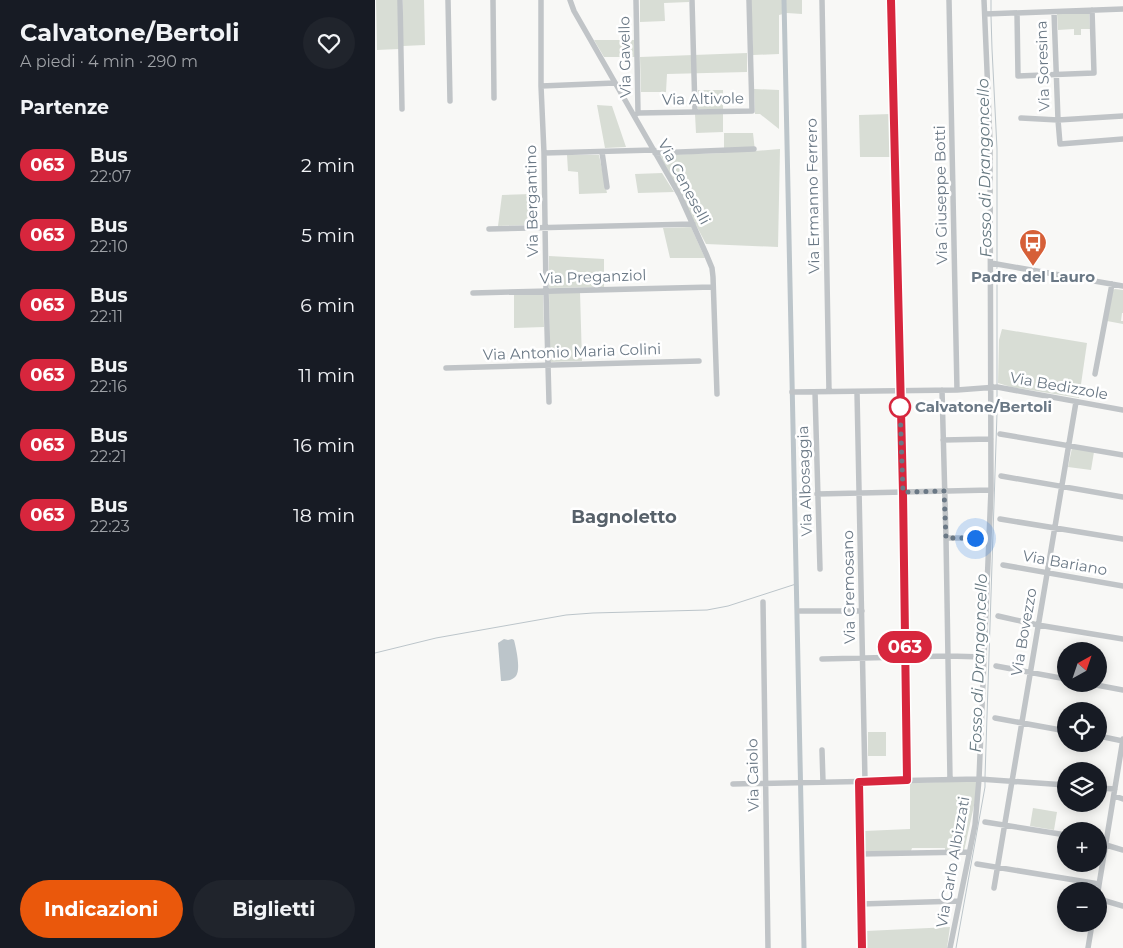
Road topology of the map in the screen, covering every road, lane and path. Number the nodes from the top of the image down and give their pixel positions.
1 (400, 0) edge
2 (448, 0) edge
3 (493, 0) edge
4 (541, 0) edge
5 (570, 0) edge
6 (636, 0) edge
7 (692, 0) edge
8 (749, 0) edge
9 (822, 0) edge
10 (891, 0) edge
11 (949, 0) edge
12 (984, 0) edge
13 (1123, 9) edge
14 (1092, 10) junction
15 (1054, 12) junction
16 (1017, 13) junction
17 (989, 14) junction
18 (1056, 75) junction
19 (615, 82) junction
20 (541, 86) junction
21 (494, 98) dead end
22 (450, 101) dead end
23 (402, 109) dead end
24 (695, 111) junction
25 (636, 114) junction
26 (1123, 116) edge
27 (1021, 118) dead end
28 (1057, 120) junction
29 (1123, 139) edge
30 (754, 149) dead end
31 (602, 152) junction
32 (655, 152) junction
33 (544, 154) junction
34 (607, 187) dead end
35 (693, 224) junction
36 (545, 228) junction
37 (489, 230) dead end
38 (991, 263) junction
39 (1112, 284) junction
40 (713, 286) junction
41 (1123, 286) edge
42 (546, 291) junction
43 (473, 292) dead end
44 (699, 362) dead end
45 (548, 365) junction
46 (446, 368) dead end
47 (1095, 374) dead end
48 (991, 388) junction
49 (900, 390) junction
50 (941, 390) junction
51 (957, 390) junction
52 (792, 392) dead end
53 (815, 392) junction
54 (829, 392) junction
55 (857, 392) junction
56 (717, 394) dead end
57 (549, 402) dead end
58 (1076, 402) junction
59 (1123, 410) edge
60 (1000, 434) dead end
61 (991, 439) junction
62 (943, 440) junction
63 (1069, 446) junction
64 (1123, 455) edge
65 (1001, 476) dead end
66 (1062, 487) junction
67 (991, 490) junction
68 (944, 491) junction
69 (903, 492) junction
70 (860, 493) junction
71 (817, 494) junction
72 (1123, 497) edge
73 (1000, 519) dead end
74 (1055, 528) junction
75 (946, 538) junction
76 (989, 538) junction
77 (1123, 539) edge
78 (1003, 565) dead end
79 (820, 569) dead end
80 (1047, 573) junction
81 (1123, 586) edge
82 (763, 602) dead end
83 (800, 611) dead end
84 (861, 611) junction
85 (998, 616) dead end
86 (1039, 625) junction
87 (1123, 639) edge
88 (948, 656) junction
89 (905, 657) junction
90 (984, 657) junction
91 (863, 658) junction
92 (822, 659) dead end
93 (995, 666) dead end
94 (1030, 673) junction
95 (1057, 678) edge
96 (1107, 687) edge
97 (1123, 690) edge
98 (995, 718) dead end
99 (1022, 723) junction
100 (1057, 729) edge
101 (1107, 737) edge
102 (1123, 740) edge
103 (823, 750) dead end
104 (1121, 772) edge
105 (979, 779) junction
106 (907, 780) junction
107 (949, 780) junction
108 (862, 781) junction
109 (1012, 781) junction
110 (823, 782) junction
111 (766, 783) junction
112 (733, 784) dead end
113 (1057, 784) edge
114 (1107, 788) edge
115 (1115, 789) junction
116 (1114, 796) junction
117 (1123, 799) edge
118 (985, 822) dead end
119 (1005, 824) junction
120 (1057, 833) edge
121 (1107, 838) edge
122 (1107, 844) edge
123 (1123, 850) edge
124 (969, 852) junction
125 (860, 854) junction
126 (977, 864) dead end
127 (997, 867) junction
128 (1087, 882) edge
129 (994, 888) dead end
130 (959, 901) junction
131 (1107, 901) edge
132 (861, 904) junction
133 (1123, 906) edge
134 (1091, 932) edge
135 (768, 948) edge
136 (862, 948) edge
137 (950, 948) edge
138 (1088, 948) edge

1 - 23 street
2 - 22 street
3 - 21 street
4 - 20 street, Via Bergantino
5 - 19 street, Via Ceneselli
6 - 25 street, Via Gavello
7 - 24 street
8 - 24 street, Via Altivole
9 - 54 street, Via Ermanno Ferrero
10 - 49 street
11 - 51 street, Via Giuseppe Botti
12 - 17 street, Via Carlo Albizzati
13 - 14 street
14 - 15 street
14 - 18 street
15 - 16 street
15 - 18 street, Via Soresina
16 - 17 street
16 - 18 street
17 - 38 street, Via Carlo Albizzati
18 - 28 street, Via Soresina
19 - 20 street
19 - 25 street, Via Ceneselli
20 - 33 street, Via Bergantino
24 - 25 street, Via Altivole
25 - 32 street, Via Ceneselli
26 - 28 street
27 - 28 street
28 - 29 street, Via Soresina
30 - 32 street
31 - 32 street
31 - 33 street
31 - 34 street
32 - 35 street, Via Ceneselli
33 - 36 street, Via Bergantino
35 - 36 street
35 - 40 street, Via Ceneselli
36 - 37 street
36 - 42 street, Via Bergantino
38 - 39 street
38 - 48 street, Via Carlo Albizzati
39 - 41 street
39 - 47 street
40 - 42 street, Via Preganziol
40 - 56 street, Via Ceneselli
42 - 43 street, Via Preganziol
42 - 45 street, Via Bergantino
44 - 45 street, Via Antonio Maria Colini
45 - 46 street, Via Antonio Maria Colini
45 - 57 street, Via Bergantino
48 - 51 street, Via Bedizzole
48 - 58 street, Via Bedizzole
48 - 61 street, Via Carlo Albizzati
49 - 50 street, Via Bedizzole
49 - 55 street, Via Bedizzole
49 - 69 street
50 - 51 street, Via Bedizzole
50 - 62 street
52 - 53 street, Via Bedizzole
53 - 54 street, Via Bedizzole
53 - 71 street, Via Albosaggia
54 - 55 street, Via Bedizzole
55 - 70 street, Via Cremosano
58 - 59 street, Via Bedizzole
58 - 63 street, Via Bovezzo
60 - 63 street
61 - 62 street
61 - 67 street, Via Carlo Albizzati
62 - 68 street
63 - 64 street
63 - 66 street, Via Bovezzo
65 - 66 street
66 - 72 street
66 - 74 street, Via Bovezzo
67 - 68 street
67 - 76 street, Via Carlo Albizzati
68 - 69 street
68 - 75 street
69 - 70 street
69 - 89 street
70 - 71 street
70 - 84 street, Via Cremosano
71 - 79 street, Via Albosaggia
73 - 74 street
74 - 77 street
74 - 80 street, Via Bovezzo
75 - 76 street
75 - 88 street
76 - 90 street, Via Carlo Albizzati
78 - 80 street, Via Bariano
80 - 81 street, Via Bariano
80 - 86 street, Via Bovezzo
82 - 111 street, Via Caiolo
83 - 84 street
84 - 91 street, Via Cremosano
85 - 86 street
86 - 87 street
86 - 94 street, Via Bovezzo
88 - 89 street
88 - 90 street
88 - 107 street
89 - 91 street
89 - 106 street
90 - 105 street, Via Carlo Albizzati
91 - 92 street
91 - 108 street, Via Cremosano
93 - 94 street
94 - 95 street
94 - 99 street, Via Bovezzo
96 - 97 street
98 - 99 street
99 - 100 street
99 - 109 street, Via Bovezzo
101 - 102 street
102 - 104 street
103 - 110 street
104 - 115 street
105 - 107 street
105 - 109 street
105 - 124 street, Via Carlo Albizzati
106 - 107 street
106 - 108 street
108 - 110 street
108 - 125 street, Via Cremosano
109 - 113 street
109 - 119 street, Via Bovezzo
110 - 111 street
111 - 112 street
111 - 135 street, Via Caiolo
114 - 115 street
115 - 116 street
116 - 117 street
116 - 121 street
118 - 119 street
119 - 120 street
119 - 127 street, Via Bovezzo
122 - 123 street
124 - 125 street
124 - 130 street, Via Carlo Albizzati
125 - 132 street, Via Cremosano
126 - 127 street
127 - 128 street
127 - 129 street, Via Bovezzo
130 - 132 street
130 - 137 street, Via Carlo Albizzati
131 - 133 street
132 - 136 street, Via Cremosano
134 - 138 street

